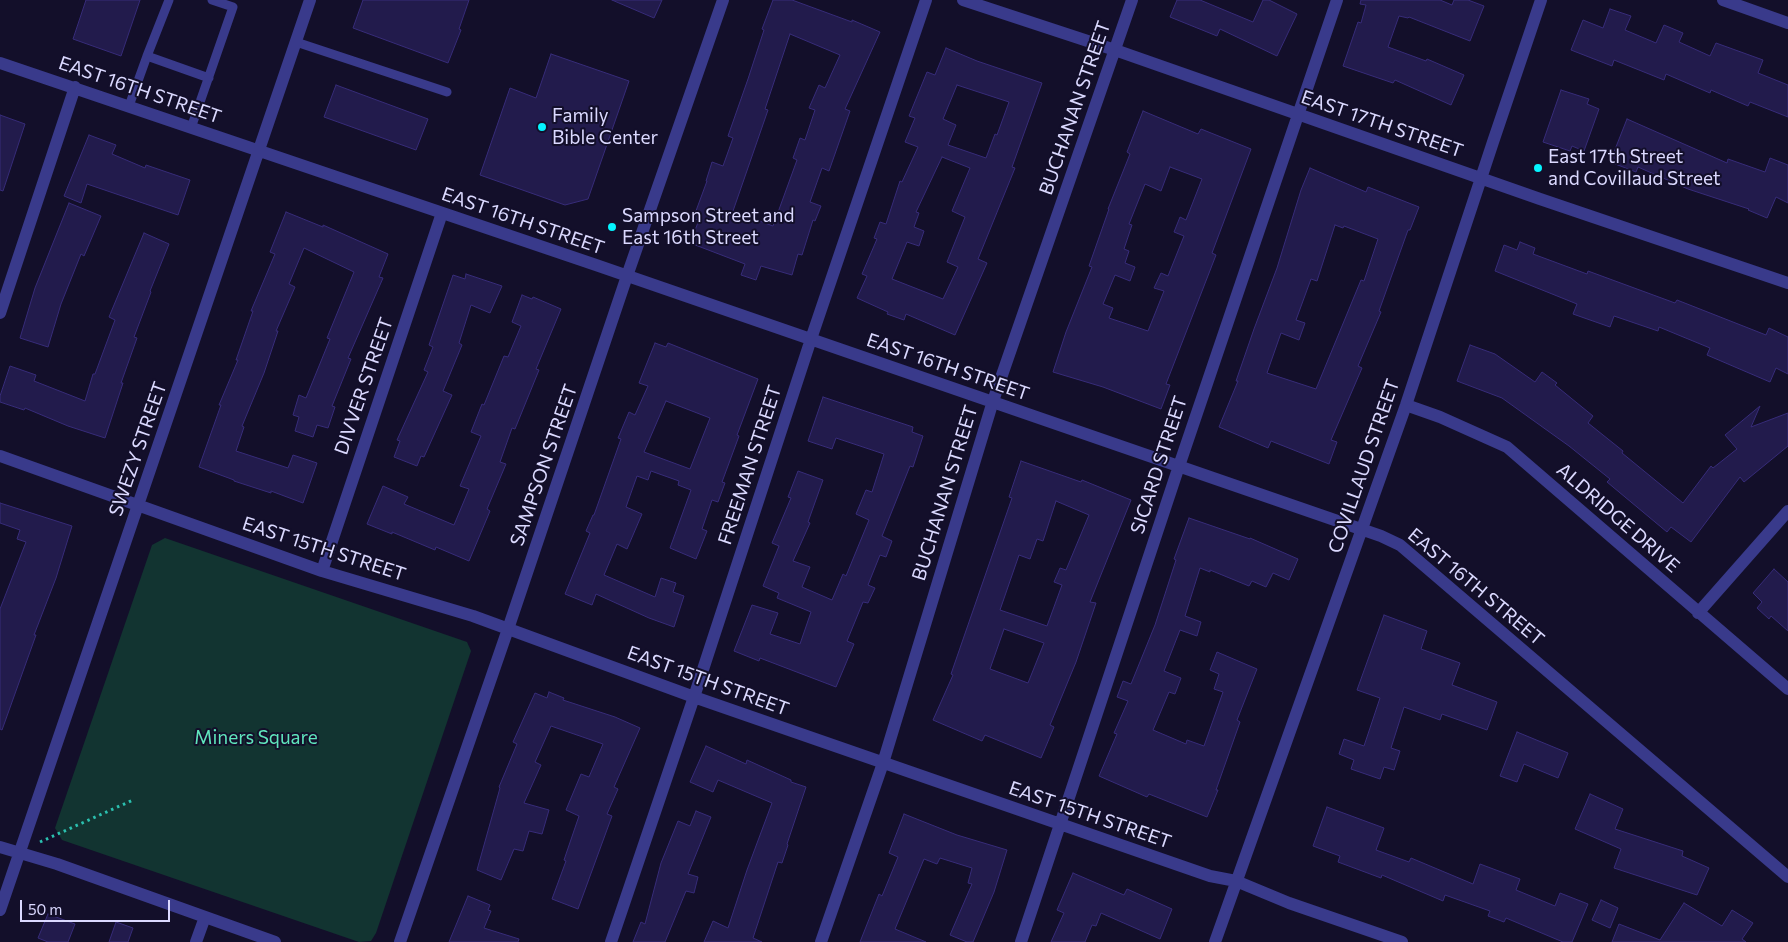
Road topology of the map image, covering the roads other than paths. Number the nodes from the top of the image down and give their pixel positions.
1 (169, 0) edge
2 (212, 0) edge
3 (310, 0) edge
4 (723, 0) edge
5 (926, 0) edge
6 (964, 0) edge
7 (1132, 0) edge
8 (1336, 0) edge
9 (1541, 0) edge
10 (1723, 0) edge
11 (1788, 23) edge
12 (296, 42) junction
13 (1115, 50) junction
14 (147, 56) junction
15 (0, 63) edge
16 (209, 78) junction
17 (75, 87) junction
18 (447, 92) dead end
19 (129, 106) junction
20 (1297, 114) junction
21 (191, 128) junction
22 (259, 151) junction
23 (1480, 178) junction
24 (442, 213) junction
25 (627, 276) junction
26 (1788, 283) edge
27 (0, 313) edge
28 (811, 339) junction
29 (992, 402) junction
30 (1406, 405) junction
31 (0, 456) edge
32 (1178, 466) junction
33 (138, 506) junction
34 (1788, 511) edge
35 (1363, 529) junction
36 (322, 571) junction
37 (1698, 613) junction
38 (508, 629) junction
39 (1788, 689) edge
40 (694, 697) junction
41 (883, 762) junction
42 (1061, 824) junction
43 (0, 847) edge
44 (20, 852) junction
45 (1788, 877) edge
46 (1236, 881) junction
47 (0, 910) edge
48 (205, 917) junction
49 (196, 942) edge
50 (275, 942) edge
51 (400, 942) edge
52 (610, 942) edge
53 (821, 942) edge
54 (1021, 942) edge
55 (1215, 942) edge
56 (1402, 942) edge

1 - 14 lane
2 - 16 lane
3 - 12 street, SWEZY STREET
4 - 25 street, SAMPSON STREET
5 - 28 street, FREEMAN STREET
6 - 13 street, EAST 17TH STREET
7 - 13 street, BUCHANAN STREET
8 - 20 street, SICARD STREET
9 - 23 street, COVILLAUD STREET
10 - 11 street
12 - 18 lane
12 - 22 street, SWEZY STREET
13 - 20 street, EAST 17TH STREET
13 - 29 street, BUCHANAN STREET
14 - 16 lane
14 - 19 lane
15 - 17 street, EAST 16TH STREET
16 - 21 lane
17 - 19 street, EAST 16TH STREET
17 - 27 street
19 - 21 street, EAST 16TH STREET
20 - 23 street, EAST 17TH STREET
20 - 32 street, SICARD STREET
21 - 22 street, EAST 16TH STREET
22 - 24 street, EAST 16TH STREET
22 - 33 street, SWEZY STREET
23 - 26 street, EAST 17TH STREET
23 - 30 street, COVILLAUD STREET
24 - 25 street, EAST 16TH STREET
24 - 36 street, DIVVER STREET
25 - 28 street, EAST 16TH STREET
25 - 38 street, SAMPSON STREET
28 - 29 street, EAST 16TH STREET
28 - 40 street, FREEMAN STREET
29 - 32 street, EAST 16TH STREET
29 - 41 street, BUCHANAN STREET
30 - 35 street, COVILLAUD STREET
30 - 37 street, ALDRIDGE DRIVE
31 - 33 street, EAST 15TH STREET
32 - 35 street, EAST 16TH STREET
32 - 42 street, SICARD STREET
33 - 36 street, EAST 15TH STREET
33 - 44 street, SWEZY STREET
34 - 37 street
35 - 45 street, EAST 16TH STREET
35 - 46 street, COVILLAUD STREET
36 - 38 street, EAST 15TH STREET
37 - 39 street, ALDRIDGE DRIVE
38 - 40 street, EAST 15TH STREET
38 - 51 street, SAMPSON STREET
40 - 41 street, EAST 15TH STREET
40 - 52 street, FREEMAN STREET
41 - 42 street, EAST 15TH STREET
41 - 53 street, BUCHANAN STREET
42 - 46 street, EAST 15TH STREET
42 - 54 street, SICARD STREET
43 - 44 street
44 - 47 street, SWEZY STREET
44 - 48 street
46 - 55 street, COVILLAUD STREET
46 - 56 street, EAST 15TH STREET
48 - 49 street
48 - 50 street

